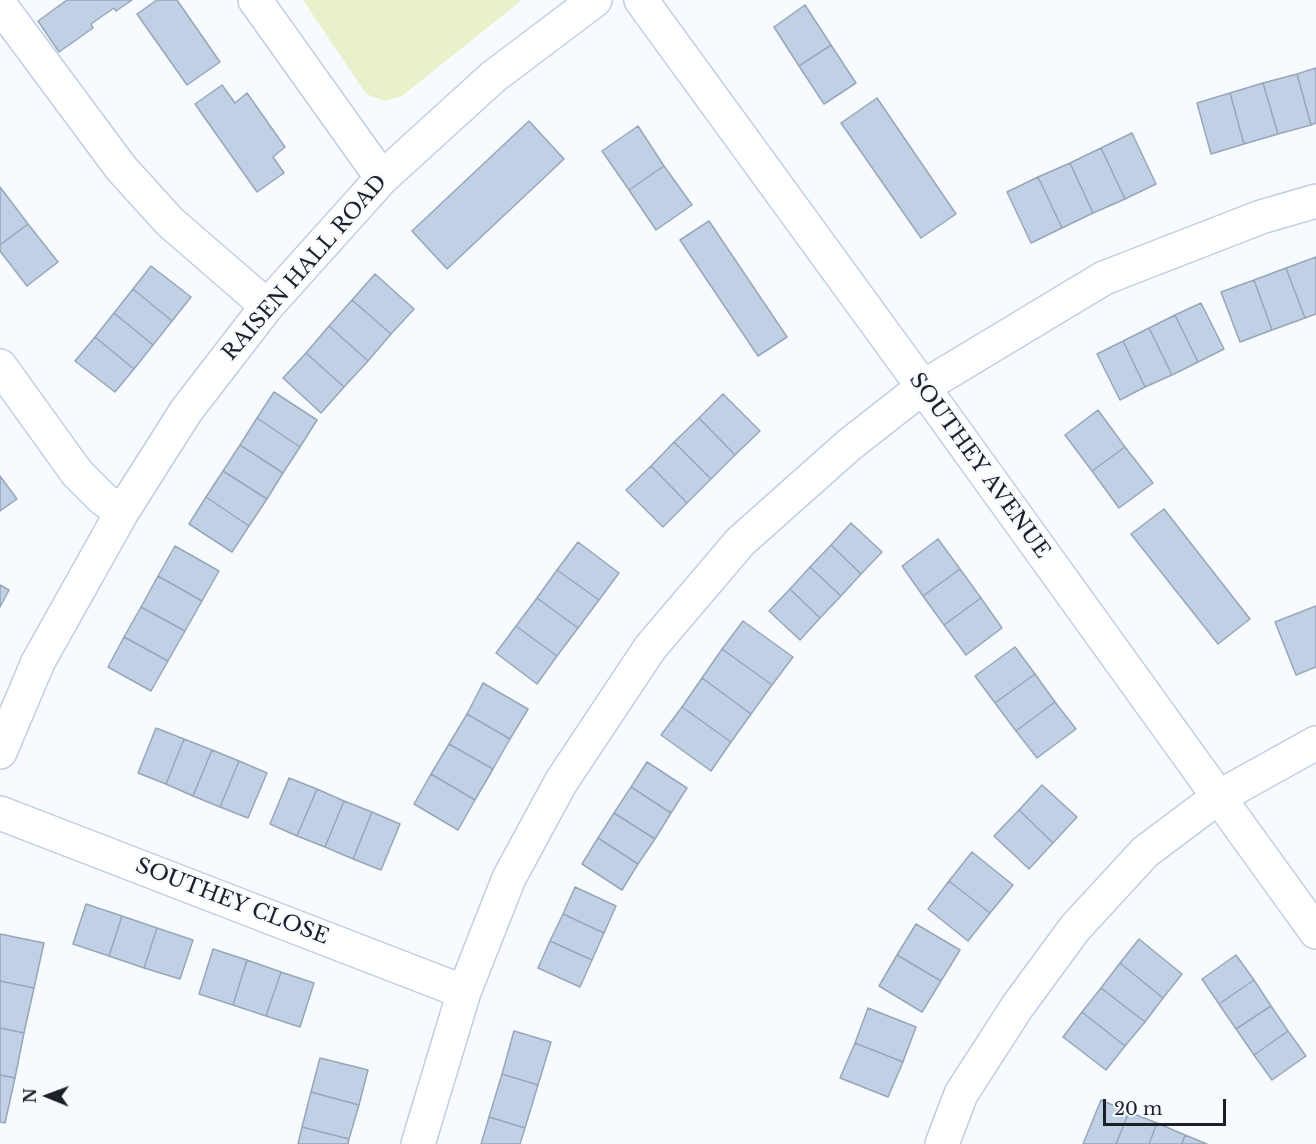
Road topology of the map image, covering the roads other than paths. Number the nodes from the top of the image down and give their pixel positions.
1 (255, 0) edge
2 (595, 0) edge
3 (641, 0) edge
4 (0, 5) edge
5 (382, 178) junction
6 (1316, 201) edge
7 (267, 306) junction
8 (0, 366) edge
9 (923, 387) junction
10 (122, 512) junction
11 (1316, 742) edge
12 (0, 753) edge
13 (1217, 798) junction
14 (0, 813) edge
15 (1316, 933) edge
16 (464, 992) junction
17 (418, 1144) edge
18 (942, 1144) edge

1 - 5 street
2 - 5 street, RAISEN HALL ROAD
3 - 9 street, SOUTHEY AVENUE
4 - 7 street
5 - 7 street, RAISEN HALL ROAD
6 - 9 street
7 - 10 street, RAISEN HALL ROAD
8 - 10 street
9 - 13 street, SOUTHEY AVENUE
9 - 16 street
10 - 12 street, RAISEN HALL ROAD
11 - 13 street
13 - 15 street, SOUTHEY AVENUE
13 - 18 street
14 - 16 street, SOUTHEY CLOSE
16 - 17 street

